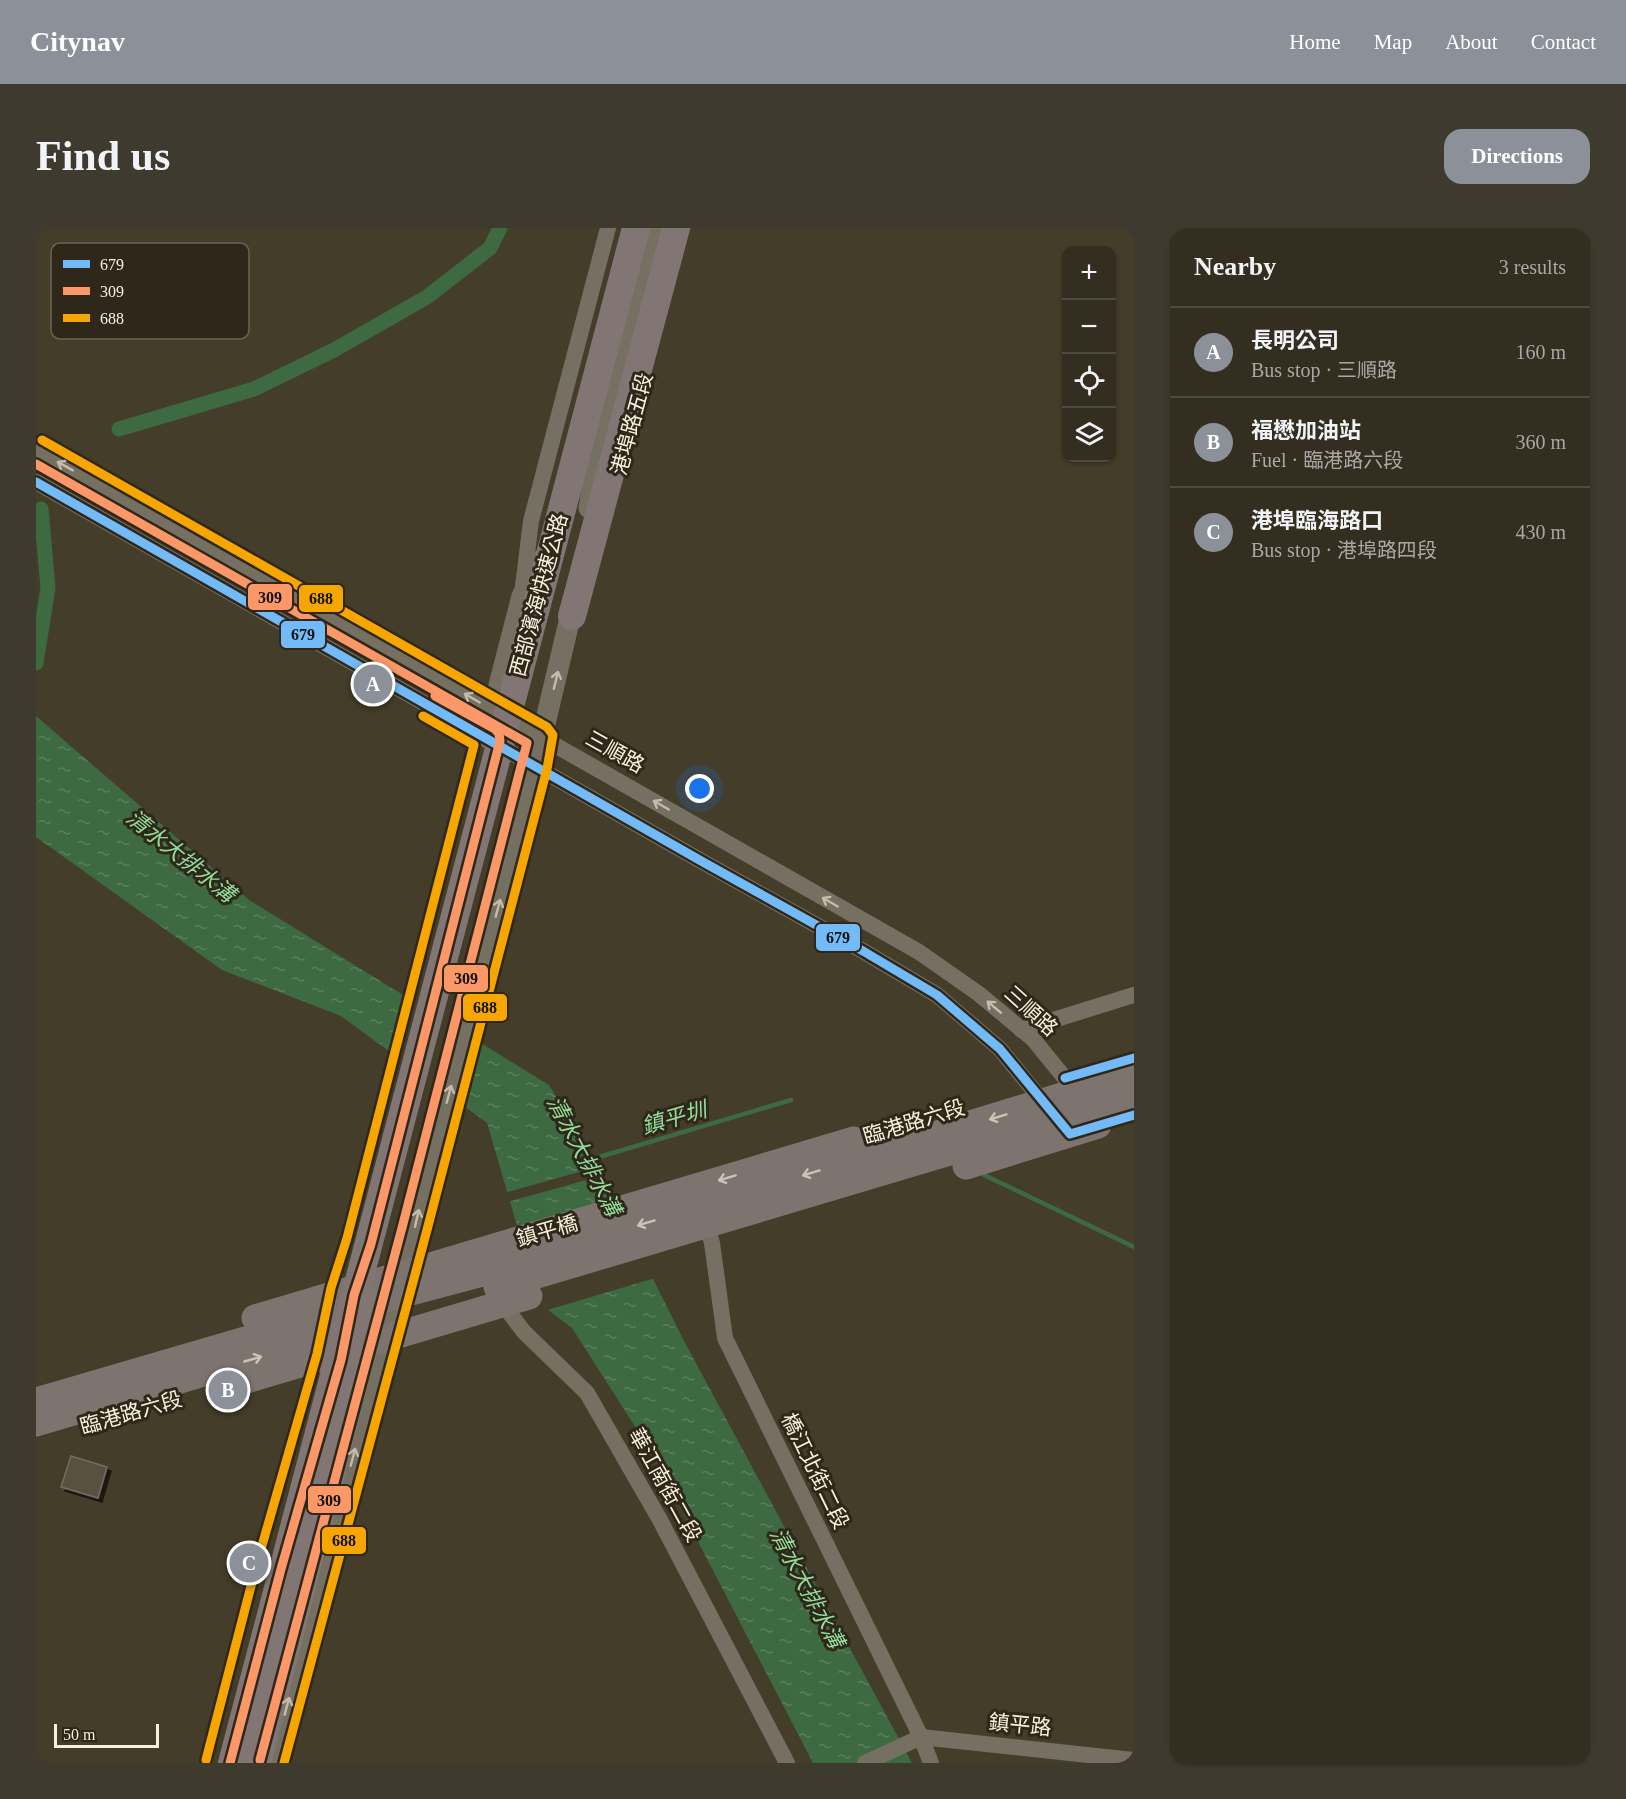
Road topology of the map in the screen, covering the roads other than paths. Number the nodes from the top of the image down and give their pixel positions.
1 (608, 228) edge
2 (617, 228) edge
3 (636, 228) edge
4 (650, 228) edge
5 (676, 228) edge
6 (684, 228) edge
7 (600, 440) junction
8 (36, 450) edge
9 (36, 482) edge
10 (522, 596) junction
11 (572, 616) junction
12 (494, 711) junction
13 (541, 737) junction
14 (488, 739) junction
15 (535, 766) junction
16 (1134, 995) edge
17 (1021, 1030) junction
18 (1134, 1058) edge
19 (1134, 1074) edge
20 (1134, 1097) edge
21 (1084, 1101) junction
22 (1050, 1111) junction
23 (1134, 1115) edge
24 (703, 1216) junction
25 (485, 1280) junction
26 (393, 1306) junction
27 (335, 1324) junction
28 (36, 1384) edge
29 (36, 1401) edge
30 (36, 1423) edge
31 (36, 1441) edge
32 (921, 1737) junction
33 (1134, 1760) edge
34 (218, 1763) edge
35 (232, 1763) edge
36 (256, 1763) edge
37 (272, 1763) edge
38 (787, 1763) edge
39 (865, 1763) edge
40 (931, 1763) edge

1 - 10 street, 港埠路五段
2 - 10 highway
3 - 35 highway, 西部濱海快速公路
4 - 7 street, 港埠路五段
4 - 36 highway, 西部濱海快速公路
5 - 11 highway
6 - 11 street, 港埠路五段
7 - 10 street, 港埠路五段
7 - 11 street, 港埠路五段
12 -> 8 street, 三順路
9 - 14 street
10 - 12 street, 港埠路五段
13 -> 11 street, 港埠路五段
12 - 13 street, 三順路
12 - 14 street, 港埠路五段
13 - 15 street, 港埠路五段
17 -> 13 street, 三順路
14 - 15 street
14 - 27 street, 港埠路五段
15 - 22 street
26 -> 15 street, 港埠路五段
16 - 17 street
17 - 21 street, 三順路
18 - 21 main road, 臨港路六段
19 - 21 main road, 臨港路六段
20 - 21 main road, 臨港路六段
21 - 22 main road, 臨港路六段
21 - 22 main road, 臨港路六段
21 - 23 main road, 臨港路六段
22 - 24 main road, 臨港路六段
22 - 24 main road, 臨港路六段
24 - 25 main road, 鎮平橋
24 - 25 main road
24 - 32 street, 橋江北街二段
25 - 26 main road, 臨港路六段
25 - 26 main road, 臨港路六段
25 - 38 street, 華江南街二段
26 - 27 main road, 臨港路六段
26 - 27 main road, 臨港路六段
37 -> 26 street, 港埠路五段
27 - 28 main road, 臨港路六段
27 - 29 main road, 臨港路六段
30 -> 27 main road, 臨港路六段
27 - 31 main road, 臨港路六段
27 - 34 street, 港埠路五段
32 - 33 street, 鎮平路
32 - 39 street
32 - 40 street, 橋江北街二段

